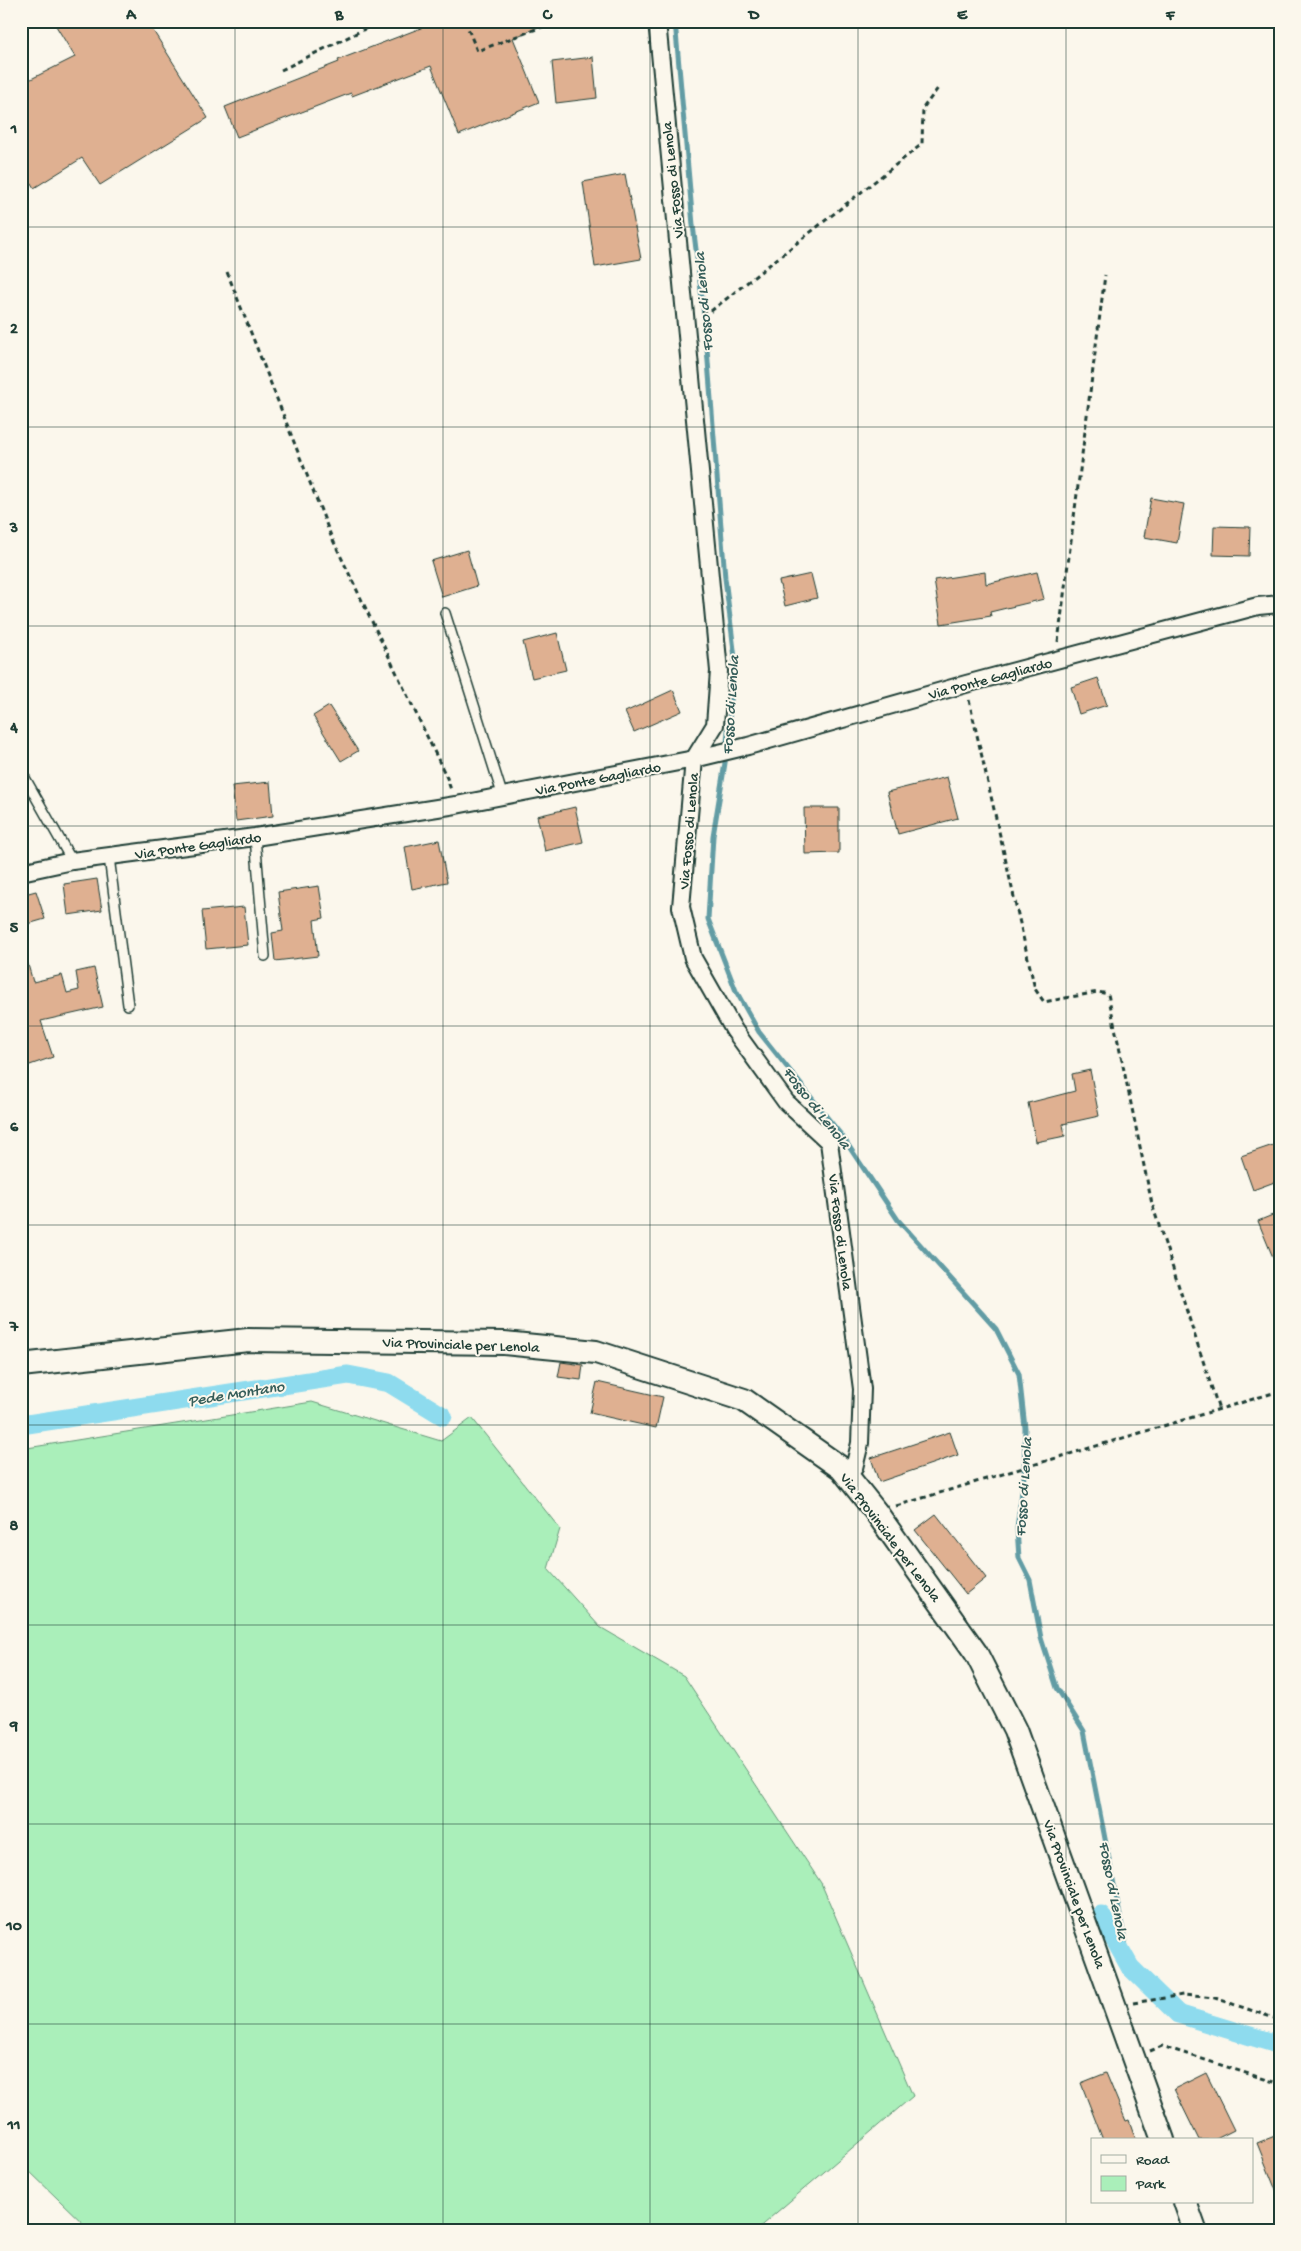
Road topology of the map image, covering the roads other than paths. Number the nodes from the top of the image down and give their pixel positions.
1 (657, 21) edge
2 (1280, 604) edge
3 (445, 613) dead end
4 (694, 759) junction
5 (21, 771) edge
6 (503, 797) junction
7 (255, 838) junction
8 (109, 857) junction
9 (72, 861) junction
10 (21, 872) edge
11 (265, 956) dead end
12 (128, 1005) dead end
13 (21, 1365) edge
14 (847, 1476) junction
15 (1162, 2138) edge
16 (1187, 2204) edge
17 (1195, 2230) edge

1 - 4 street, Via Fosso di Lenola
2 - 4 street, Via Ponte Gagliardo
3 - 6 lane
4 - 6 street, Via Ponte Gagliardo
4 - 14 street, Via Fosso di Lenola
5 - 9 lane
6 - 7 street, Via Ponte Gagliardo
7 - 8 street, Via Ponte Gagliardo
7 - 11 lane
8 - 9 street, Via Ponte Gagliardo
8 - 12 lane
9 - 10 street, Via Ponte Gagliardo
13 - 14 main road, Via Provinciale per Lenola
14 - 15 main road, Via Provinciale per Lenola
16 - 17 main road

